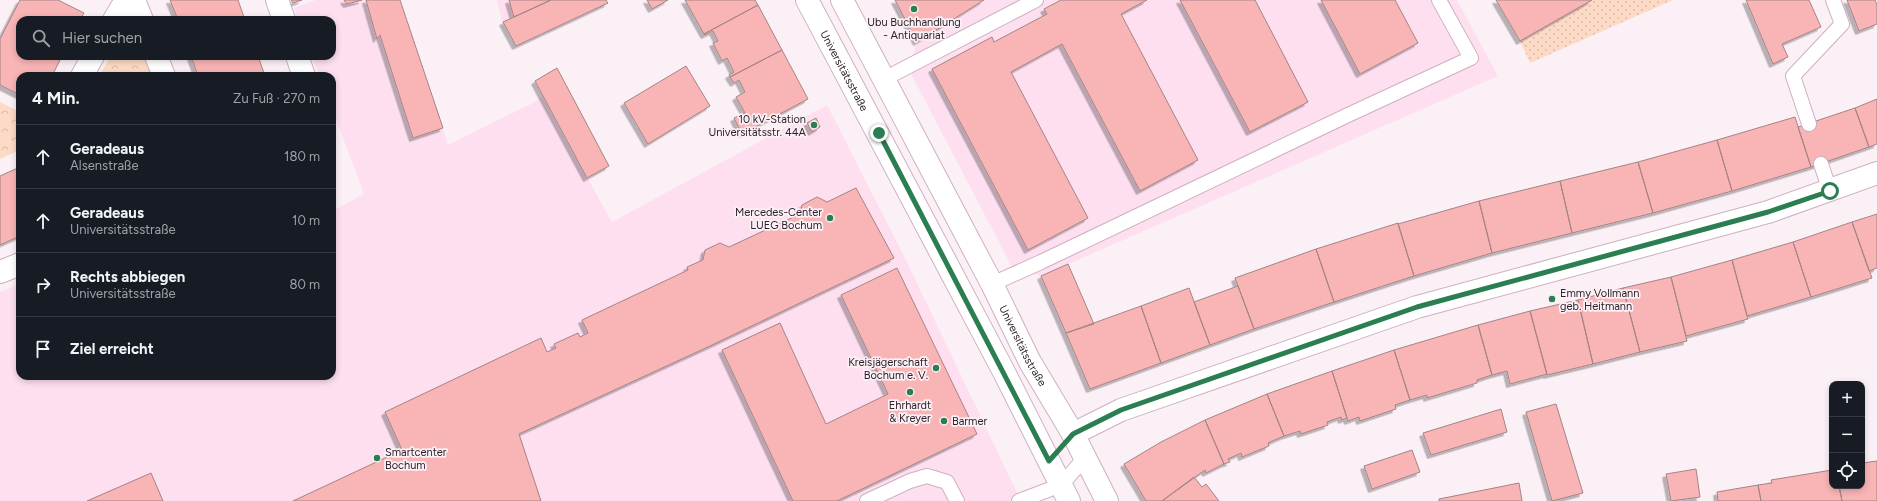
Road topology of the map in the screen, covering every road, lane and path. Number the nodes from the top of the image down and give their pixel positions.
1 (126, 0) edge
2 (134, 0) edge
3 (277, 0) edge
4 (807, 0) edge
5 (842, 0) edge
6 (1036, 0) edge
7 (1439, 0) edge
8 (1833, 0) edge
9 (116, 16) edge
10 (140, 16) edge
11 (283, 16) edge
12 (91, 60) edge
13 (158, 60) edge
14 (298, 60) edge
15 (84, 72) edge
16 (162, 72) edge
17 (303, 72) edge
18 (884, 79) junction
19 (1809, 124) dead end
20 (1822, 164) dead end
21 (1877, 173) edge
22 (1830, 191) junction
23 (16, 266) edge
24 (0, 272) edge
25 (992, 284) junction
26 (1073, 434) junction
27 (1084, 459) junction
28 (1049, 461) junction
29 (1065, 493) edge
30 (867, 501) edge
31 (957, 501) edge
32 (1019, 501) edge
33 (1107, 501) edge

1 - 9 main road
2 - 10 main road
3 - 11 main road
4 - 28 main road, Universitätsstraße
5 - 18 main road, Universitätsstraße
6 - 18 lane
7 - 25 lane
8 - 19 lane
12 - 15 main road
13 - 16 main road
14 - 17 main road
18 - 25 main road, Universitätsstraße
20 - 22 lane
21 - 22 main road
22 - 26 main road
23 - 24 main road
25 - 26 main road, Universitätsstraße
26 - 27 main road, Universitätsstraße
26 - 28 main road
27 - 29 lane
27 - 33 main road, Universitätsstraße
28 - 29 main road, Universitätsstraße
29 - 32 lane
30 - 31 lane

